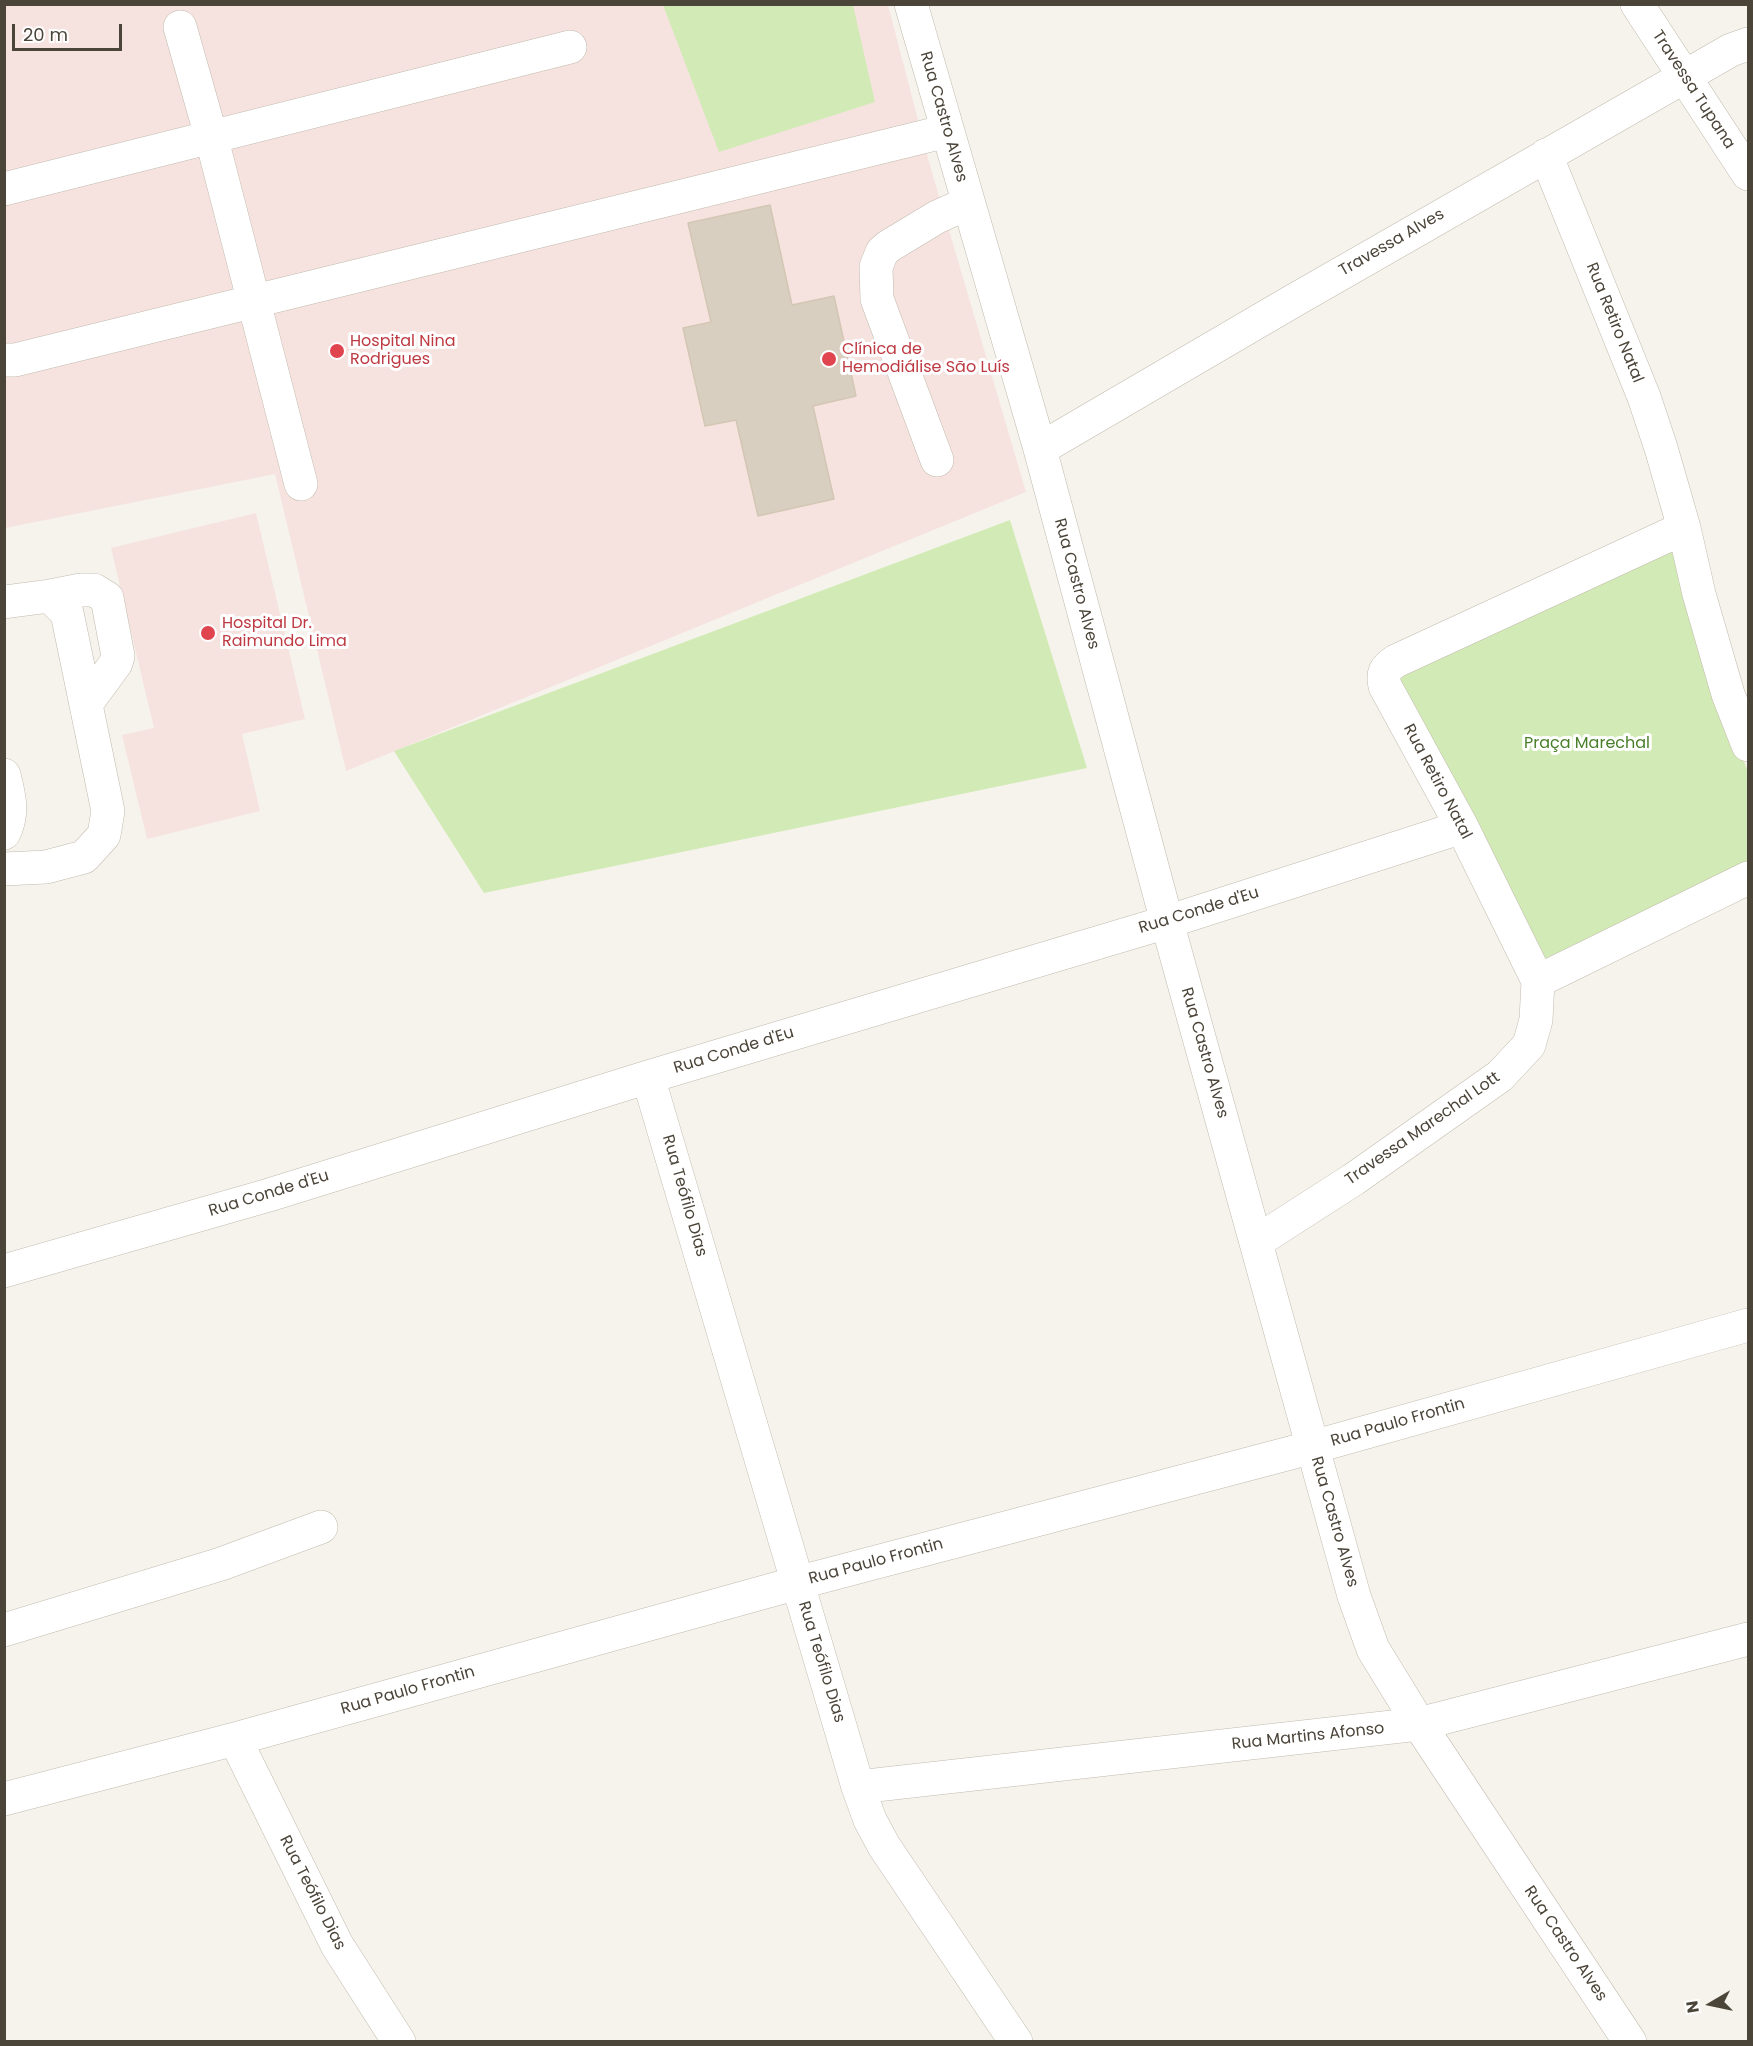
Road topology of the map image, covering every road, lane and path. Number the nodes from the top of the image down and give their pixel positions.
1 (911, 4) edge
2 (1637, 4) edge
3 (180, 27) dead end
4 (1749, 44) edge
5 (570, 47) dead end
6 (1684, 78) junction
7 (947, 130) junction
8 (211, 136) junction
9 (1546, 155) junction
10 (1749, 174) edge
11 (4, 189) edge
12 (968, 203) junction
13 (255, 301) junction
14 (4, 360) edge
15 (1040, 449) junction
16 (937, 460) dead end
17 (301, 484) dead end
18 (1684, 528) junction
19 (4, 602) edge
20 (1738, 690) edge
21 (1749, 745) edge
22 (4, 775) edge
23 (1461, 827) junction
24 (4, 833) edge
25 (4, 869) edge
26 (1749, 878) edge
27 (1167, 922) junction
28 (1538, 981) junction
29 (648, 1077) junction
30 (1256, 1242) junction
31 (4, 1271) edge
32 (1749, 1325) edge
33 (1313, 1447) junction
34 (321, 1527) dead end
35 (797, 1582) junction
36 (4, 1630) edge
37 (1749, 1639) edge
38 (1419, 1724) junction
39 (235, 1739) junction
40 (858, 1787) junction
41 (4, 1799) edge
42 (399, 2042) edge
43 (1016, 2042) edge
44 (1630, 2042) edge

1 - 7 street, Rua Castro Alves
2 - 6 street, Travessa Tupana
3 - 8 street
4 - 6 street, Travessa Alves
5 - 8 street
6 - 9 street, Travessa Alves
6 - 10 street, Travessa Tupana
7 - 12 street, Rua Castro Alves
7 - 13 street
8 - 11 street
8 - 13 street
9 - 15 street, Travessa Alves
9 - 18 street, Rua Retiro Natal
12 - 15 street, Rua Castro Alves
12 - 16 street
13 - 14 street
13 - 17 street
15 - 27 street, Rua Castro Alves
18 - 20 street, Rua Retiro Natal
18 - 23 street, Rua Retiro Natal
19 - 25 street
20 - 21 street, Rua Retiro Natal
22 - 24 street
23 - 27 street, Rua Conde d'Eu
23 - 28 street, Rua Retiro Natal
26 - 28 street
27 - 29 street, Rua Conde d'Eu
27 - 30 street, Rua Castro Alves
28 - 30 street, Travessa Marechal Lott
29 - 31 street, Rua Conde d'Eu
29 - 35 street, Rua Teófilo Dias
30 - 33 street, Rua Castro Alves
32 - 33 street, Rua Paulo Frontin
33 - 35 street, Rua Paulo Frontin
33 - 38 street, Rua Castro Alves
34 - 36 street
35 - 39 street, Rua Paulo Frontin
35 - 40 street, Rua Teófilo Dias
37 - 38 street, Rua Martins Afonso
38 - 40 street, Rua Martins Afonso
38 - 44 street, Rua Castro Alves
39 - 41 street, Rua Paulo Frontin
39 - 42 street, Rua Teófilo Dias
40 - 43 street, Rua Teófilo Dias

